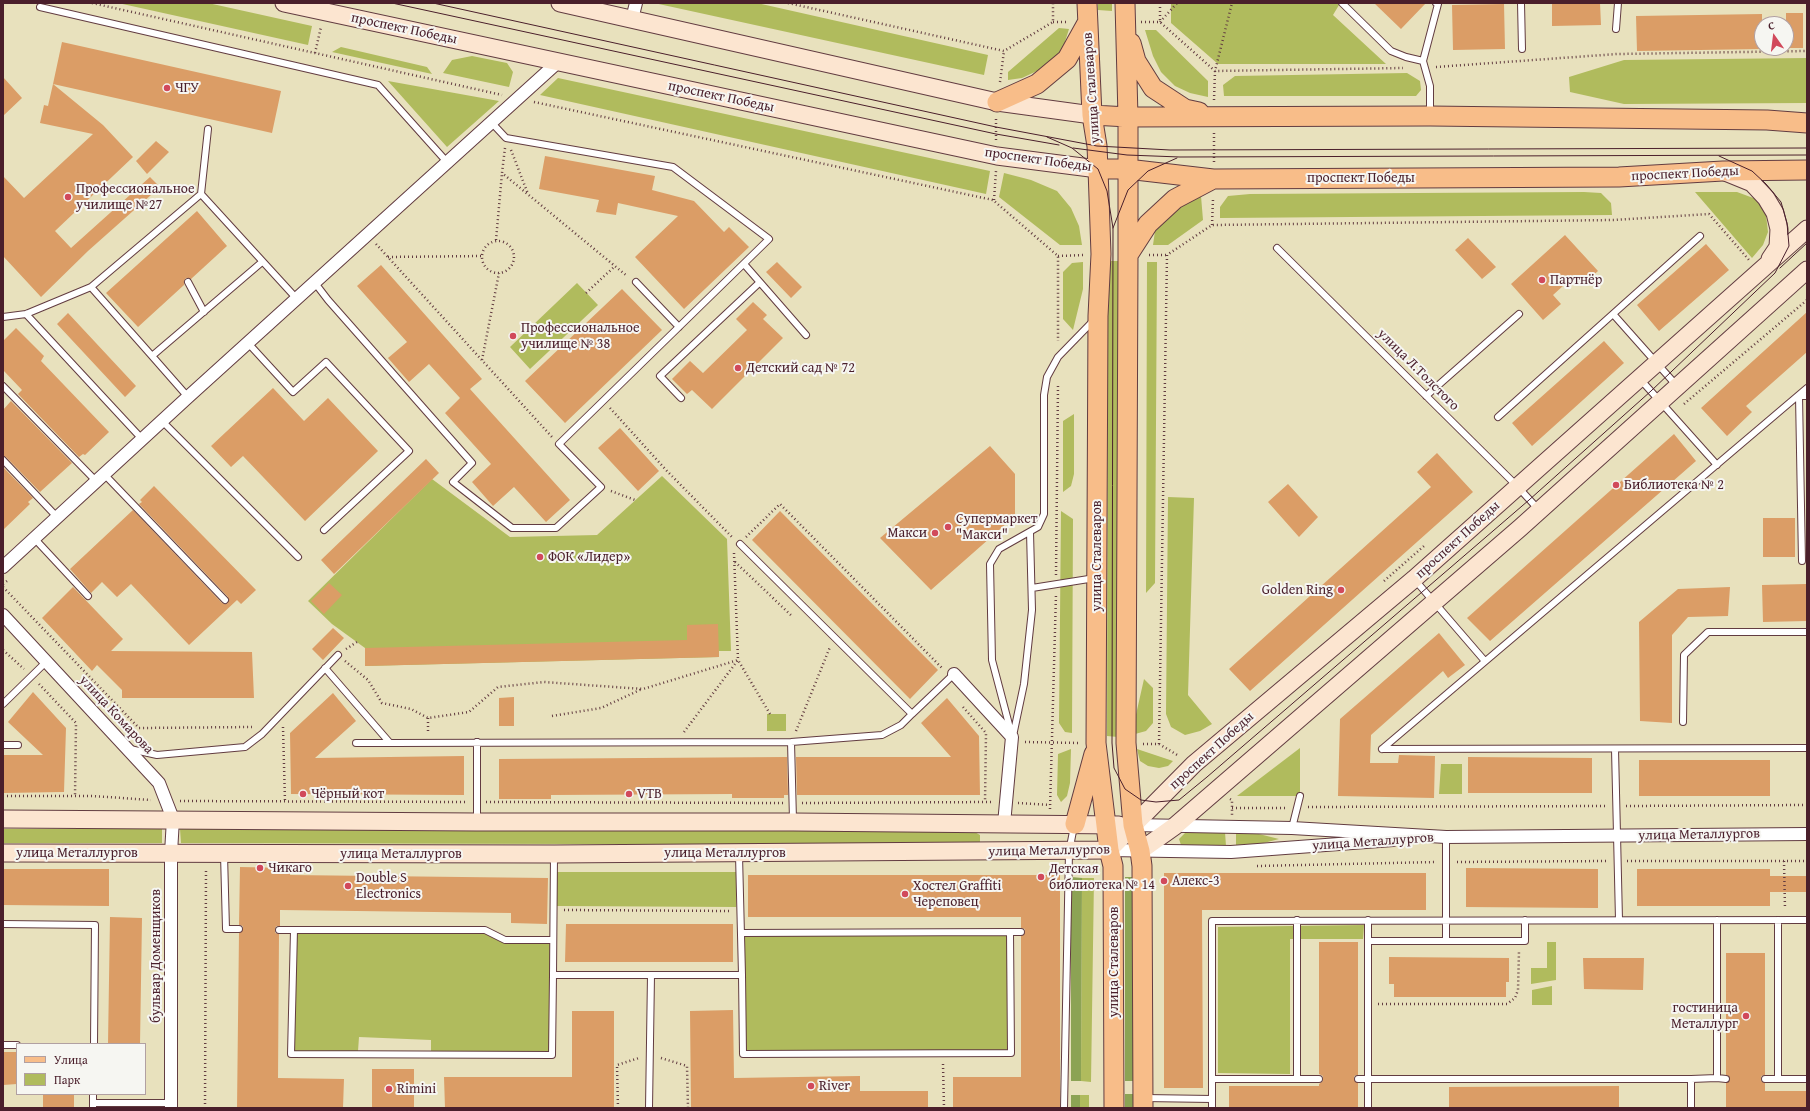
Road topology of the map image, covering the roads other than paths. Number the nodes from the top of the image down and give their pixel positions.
1 (284, 3) edge
2 (560, 3) edge
3 (1125, 3) edge
4 (1342, 3) edge
5 (1438, 3) edge
6 (1521, 3) edge
7 (1618, 3) edge
8 (40, 7) dead end
9 (634, 11) edge
10 (1087, 12) edge
11 (1125, 22) junction
12 (1616, 29) dead end
13 (1522, 49) dead end
14 (1423, 61) junction
15 (558, 62) junction
16 (997, 102) junction
17 (1092, 114) junction
18 (1128, 116) junction
19 (1214, 116) junction
20 (1430, 116) junction
21 (491, 122) junction
22 (1807, 123) edge
23 (208, 128) dead end
24 (447, 162) junction
25 (1098, 169) junction
26 (1128, 169) junction
27 (1807, 170) edge
28 (1724, 171) junction
29 (1213, 179) junction
30 (201, 194) junction
31 (1807, 229) edge
32 (1700, 236) dead end
33 (1277, 248) dead end
34 (1128, 255) junction
35 (262, 262) junction
36 (744, 264) junction
37 (1807, 270) edge
38 (1760, 272) junction
39 (188, 282) dead end
40 (636, 282) road end
41 (315, 283) junction
42 (759, 283) junction
43 (91, 287) junction
44 (297, 299) junction
45 (204, 312) junction
46 (26, 314) junction
47 (1519, 314) dead end
48 (1613, 314) junction
49 (1098, 316) junction
50 (3, 317) edge
51 (679, 327) junction
52 (806, 335) dead end
53 (248, 343) junction
54 (152, 356) junction
55 (1656, 363) junction
56 (1639, 378) junction
57 (3, 386) edge
58 (1677, 386) junction
59 (1807, 388) edge
60 (1426, 396) junction
61 (1799, 396) junction
62 (1807, 396) edge
63 (188, 397) junction
64 (682, 398) dead end
65 (1660, 401) junction
66 (1498, 417) dead end
67 (162, 421) junction
68 (142, 439) junction
69 (3, 460) edge
70 (1717, 464) junction
71 (100, 478) junction
72 (1518, 486) junction
73 (1540, 511) junction
74 (1804, 515) edge
75 (57, 517) junction
76 (324, 530) dead end
77 (1030, 532) junction
78 (34, 538) junction
79 (740, 544) road end
80 (298, 557) dead end
81 (1802, 561) dead end
82 (3, 567) edge
83 (1097, 578) junction
84 (1414, 579) junction
85 (1032, 588) junction
86 (88, 596) dead end
87 (225, 600) dead end
88 (1435, 602) junction
89 (3, 615) edge
90 (1807, 632) edge
91 (338, 655) road end
92 (1484, 660) junction
93 (46, 662) junction
94 (325, 668) junction
95 (952, 675) joint
96 (3, 704) edge
97 (912, 714) junction
98 (1683, 722) dead end
99 (1012, 737) junction
100 (477, 742) junction
101 (791, 742) junction
102 (356, 743) dead end
103 (390, 743) junction
104 (1096, 743) junction
105 (3, 745) edge
106 (18, 745) dead end
107 (126, 748) junction
108 (1807, 748) edge
109 (1614, 749) junction
110 (1300, 796) dead end
111 (3, 819) edge
112 (173, 819) junction
113 (477, 822) junction
114 (793, 822) junction
115 (1004, 824) junction
116 (1075, 824) junction
117 (1106, 825) junction
118 (1133, 825) junction
119 (1175, 826) junction
120 (1292, 828) junction
121 (1807, 834) edge
122 (1617, 836) junction
123 (1446, 837) junction
124 (1109, 850) junction
125 (1140, 851) junction
126 (739, 852) junction
127 (1069, 852) junction
128 (3, 853) edge
129 (171, 853) junction
130 (223, 853) junction
131 (554, 854) junction
132 (1297, 920) junction
133 (1368, 920) junction
134 (1446, 920) junction
135 (1525, 920) junction
136 (1619, 920) junction
137 (1717, 920) junction
138 (1778, 920) junction
139 (1807, 920) edge
140 (3, 924) edge
141 (239, 929) dead end
142 (280, 930) dead end
143 (294, 930) junction
144 (1060, 931) dead end
145 (1068, 931) junction
146 (1010, 932) junction
147 (1021, 932) dead end
148 (741, 933) junction
149 (553, 940) junction
150 (1368, 941) junction
151 (1446, 941) junction
152 (552, 975) junction
153 (652, 975) junction
154 (742, 975) junction
155 (94, 1043) edge
156 (3, 1045) edge
157 (16, 1045) edge
158 (1717, 1078) junction
159 (1212, 1079) junction
160 (1297, 1079) junction
161 (1319, 1079) dead end
162 (1358, 1079) dead end
163 (1368, 1079) junction
164 (1691, 1079) junction
165 (1726, 1079) dead end
166 (1765, 1079) dead end
167 (1778, 1079) junction
168 (1807, 1079) edge
169 (93, 1095) edge
170 (1212, 1099) junction
171 (1143, 1103) edge
172 (171, 1105) edge
173 (93, 1106) edge
174 (649, 1108) edge
175 (1064, 1108) edge
176 (1114, 1108) edge
177 (1212, 1108) edge
178 (1368, 1108) edge
179 (1691, 1108) edge

1 - 15 street, проспект Победы
2 - 9 street
3 - 11 main road, улица Сталеваров
4 - 14 lane
5 - 14 lane
6 - 13 lane
7 - 12 lane
8 - 24 lane
9 - 16 street
10 - 16 main road
10 - 17 main road, улица Сталеваров
11 - 18 main road, улица Сталеваров
11 - 19 main road
14 - 20 lane
15 - 21 street
15 - 25 street, проспект Победы
16 - 17 street
17 - 18 main road
17 - 25 main road, улица Сталеваров
18 - 19 main road
18 - 26 main road, улица Сталеваров
19 - 20 main road
20 - 22 main road
21 - 24 street
21 - 36 lane
23 - 30 lane
24 - 41 street
25 - 26 main road, проспект Победы
25 - 49 main road, улица Сталеваров
26 - 29 main road, проспект Победы
26 - 34 main road, улица Сталеваров
27 - 28 main road, проспект Победы
28 - 29 main road, проспект Победы
28 - 38 street
29 - 34 main road
30 - 35 lane
30 - 43 lane
31 - 38 street, проспект Победы
32 - 48 lane
33 - 60 lane, улица Л.Толстого
34 - 118 main road, улица Сталеваров
35 - 44 lane
35 - 45 lane
36 - 42 lane
36 - 51 lane
37 - 58 street
38 - 55 street, проспект Победы
39 - 45 lane
40 - 51 lane
41 - 44 street
41 - 51 lane
42 - 52 lane
42 - 64 lane
43 - 46 lane
43 - 54 lane
44 - 53 street
45 - 54 lane
46 - 50 lane
46 - 68 lane
47 - 60 lane
48 - 55 lane
48 - 66 lane
49 - 77 lane
49 - 83 main road, улица Сталеваров
53 - 63 street
53 - 76 lane
54 - 63 lane
55 - 56 street, проспект Победы
55 - 58 lane
56 - 65 lane
56 - 72 street, проспект Победы
57 - 71 lane
58 - 65 street
59 - 61 lane
60 - 72 lane, улица Л.Толстого
61 - 62 lane
61 - 70 lane
61 - 74 lane
63 - 67 street
65 - 70 lane
65 - 73 street
67 - 68 street
67 - 80 lane
68 - 71 street
69 - 75 lane
70 - 92 lane
71 - 75 street
71 - 87 lane
72 - 73 lane, улица Л.Толстого
72 - 84 street, проспект Победы
73 - 88 street
74 - 81 lane
75 - 78 street
77 - 85 lane
77 - 99 lane
78 - 82 street
78 - 86 lane
79 - 97 lane
83 - 85 lane
83 - 104 main road, улица Сталеваров
84 - 88 lane
84 - 118 street, проспект Победы
85 - 99 lane
88 - 92 lane
88 - 119 street
89 - 93 street, улица Комарова
90 - 98 lane
91 - 94 lane
92 - 109 lane
93 - 96 lane
93 - 107 street, улица Комарова
94 - 103 lane
94 - 107 lane
95 - 97 lane
95 - 99 street
97 - 101 lane
99 - 115 street
100 - 101 lane
100 - 103 lane
100 - 113 lane
101 - 114 lane
102 - 103 lane
104 - 116 main road
104 - 117 main road, улица Сталеваров
105 - 106 lane
107 - 112 street, улица Комарова
108 - 109 lane
109 - 122 lane
110 - 120 lane
111 - 112 street, улица Металлургов
112 - 113 street, улица Металлургов
112 - 129 street, улица Комарова
113 - 114 street, улица Металлургов
114 - 115 street, улица Металлургов
115 - 116 street, улица Металлургов
116 - 117 street, улица Металлургов
116 - 127 lane
117 - 118 street, улица Металлургов
117 - 124 main road, улица Сталеваров
118 - 119 street, улица Металлургов
118 - 124 street, проспект Победы
118 - 125 main road, улица Сталеваров
119 - 120 street, улица Металлургов
119 - 125 street
120 - 123 street, улица Металлургов
121 - 122 street, улица Металлургов
122 - 123 street, улица Металлургов
122 - 136 lane
123 - 125 street, улица Металлургов
123 - 134 lane
124 - 125 street, улица Металлургов
124 - 127 street, улица Металлургов
124 - 176 main road, улица Сталеваров
125 - 171 main road, улица Сталеваров
126 - 127 street, улица Металлургов
126 - 131 street, улица Металлургов
126 - 148 lane
127 - 145 lane
128 - 129 street, улица Металлургов
129 - 130 street, улица Металлургов
129 - 172 street, бульвар Доменщиков
130 - 131 street, улица Металлургов
130 - 141 lane
131 - 149 lane
132 - 133 lane
132 - 159 lane
132 - 160 lane
133 - 134 lane
133 - 150 lane
134 - 135 lane
134 - 151 lane
135 - 136 lane
135 - 151 lane
136 - 137 lane
137 - 138 lane
137 - 158 lane
138 - 139 lane
138 - 167 lane
140 - 155 lane
142 - 143 lane
143 - 149 lane
143 - 152 lane
144 - 145 lane
145 - 175 lane
146 - 147 lane
146 - 148 lane
146 - 154 lane
148 - 154 lane
149 - 152 lane
150 - 151 lane
150 - 163 lane
152 - 153 lane
153 - 154 lane
153 - 174 lane
156 - 157 lane
158 - 164 lane
158 - 165 lane
159 - 160 lane
159 - 170 lane
160 - 161 lane
162 - 163 lane
163 - 164 lane
163 - 178 lane
164 - 179 lane
166 - 167 lane
167 - 168 lane
169 - 173 lane
170 - 171 lane
170 - 177 lane
172 - 173 lane

